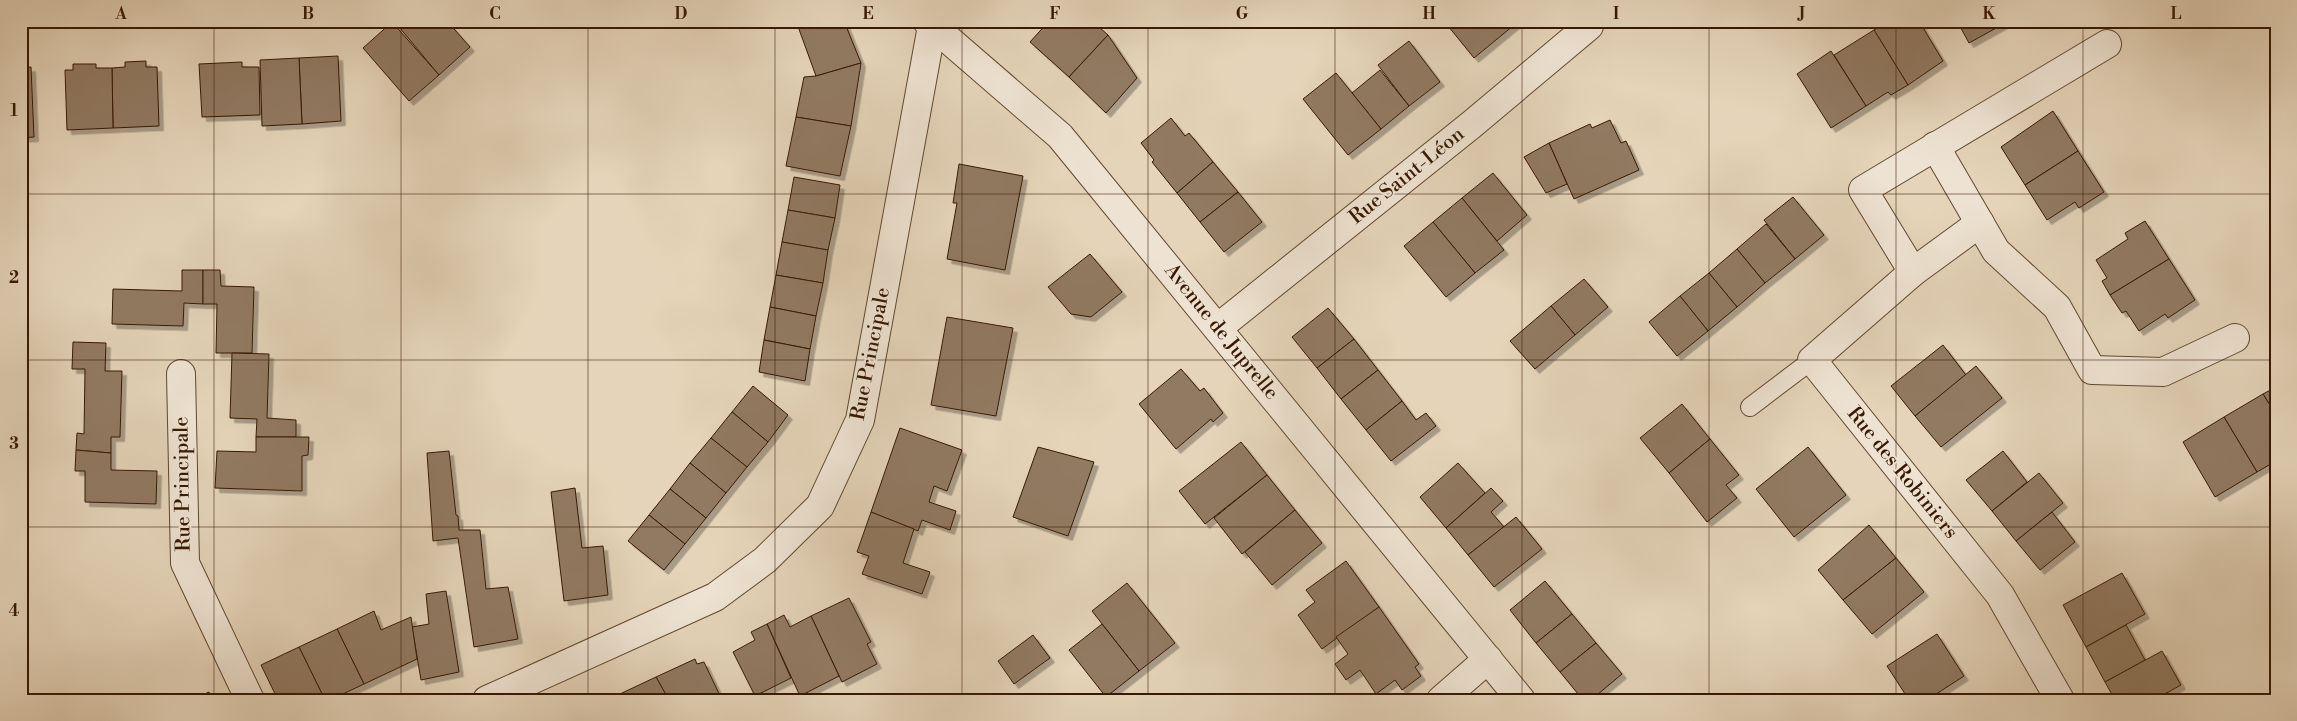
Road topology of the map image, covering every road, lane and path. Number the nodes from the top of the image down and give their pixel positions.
1 (932, 23) edge
2 (1588, 24) edge
3 (2107, 44) dead end
4 (1935, 146) junction
5 (1980, 223) junction
6 (1912, 272) junction
7 (1219, 327) junction
8 (2235, 338) dead end
9 (1812, 360) junction
10 (181, 374) dead end
11 (1750, 407) dead end
12 (1488, 659) junction
13 (250, 700) edge
14 (487, 700) edge
15 (1440, 700) edge
16 (1521, 700) edge
17 (2060, 700) edge

1 - 7 street, Avenue de Juprelle
1 - 14 street, Rue Principale
2 - 7 street, Rue Saint-Léon
3 - 4 street
4 - 5 street
4 - 6 street
5 - 6 street
5 - 8 street
6 - 9 street
7 - 12 street, Avenue de Juprelle
9 - 11 lane
9 - 17 street, Rue des Robiniers
10 - 13 street, Rue Principale
12 - 15 street
12 - 16 street, Avenue de Juprelle

